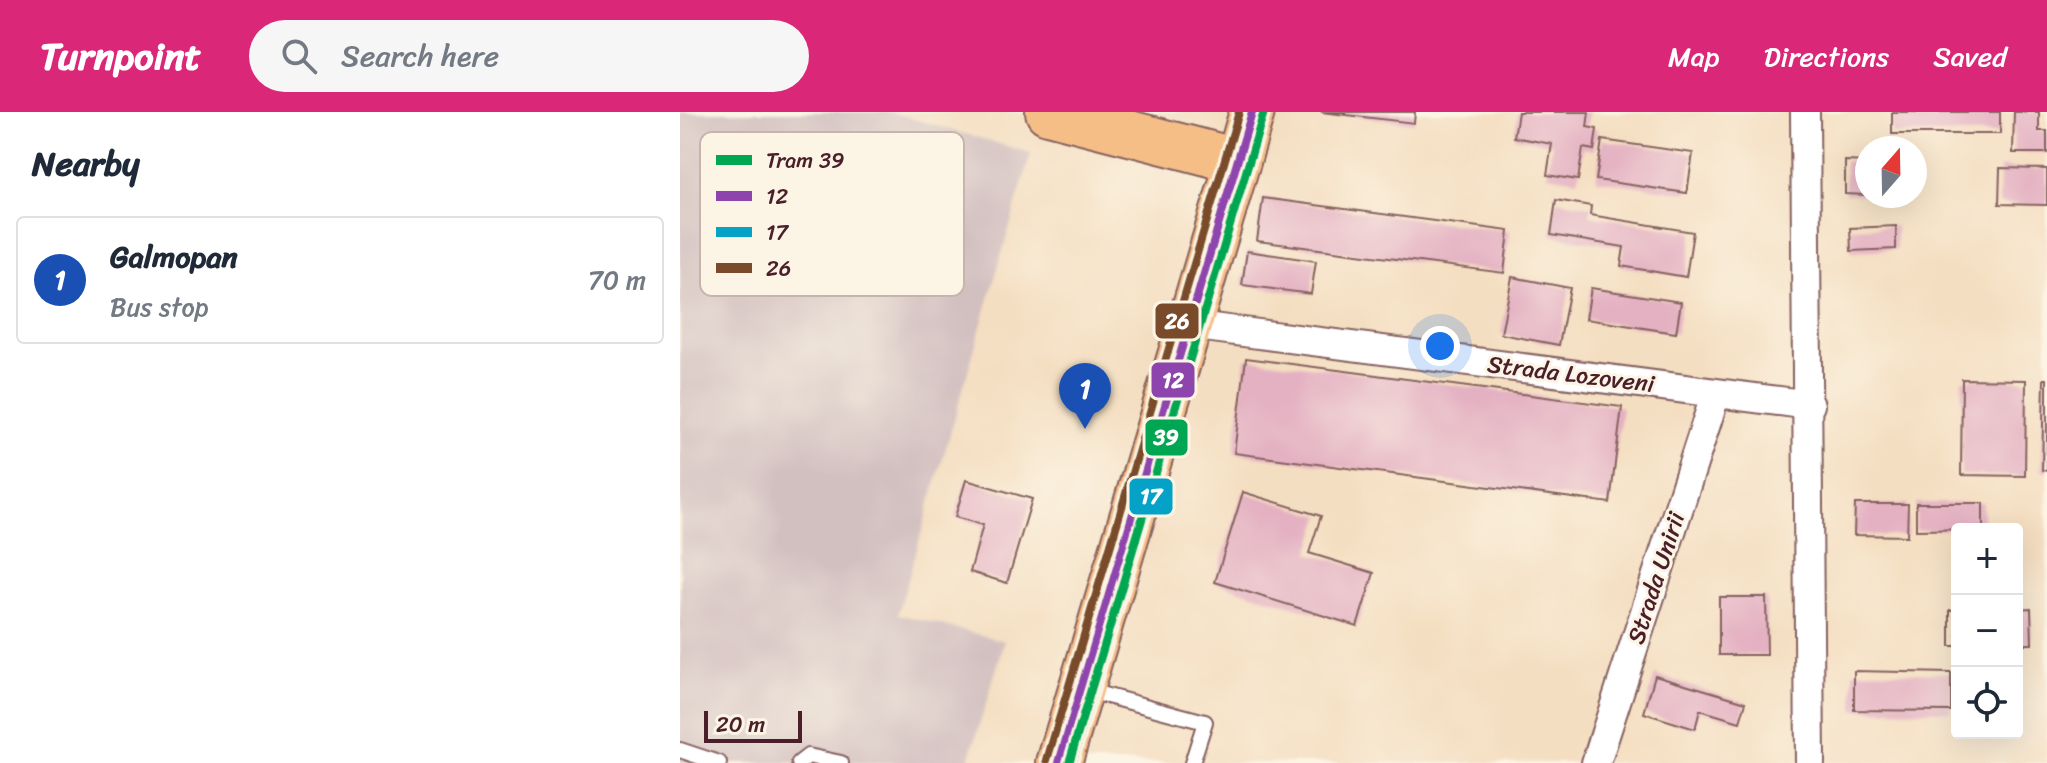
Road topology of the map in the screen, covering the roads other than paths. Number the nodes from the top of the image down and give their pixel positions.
1 (1048, 112) edge
2 (1252, 112) edge
3 (1805, 112) edge
4 (1113, 120) edge
5 (1238, 161) junction
6 (1189, 325) junction
7 (1716, 393) junction
8 (1810, 405) junction
9 (1081, 689) junction
10 (680, 750) edge
11 (719, 763) edge
12 (799, 763) edge
13 (841, 763) edge
14 (1059, 763) edge
15 (1192, 763) edge
16 (1596, 763) edge
17 (1810, 763) edge

1 - 4 main road
2 - 5 main road
3 - 8 street
4 - 5 main road
5 - 6 main road
6 - 7 street, Strada Lozoveni
6 - 9 main road
7 - 8 street, Strada Lozoveni
7 - 16 street, Strada Unirii
8 - 17 street
9 - 14 main road
9 - 15 lane
10 - 11 lane
12 - 13 lane

